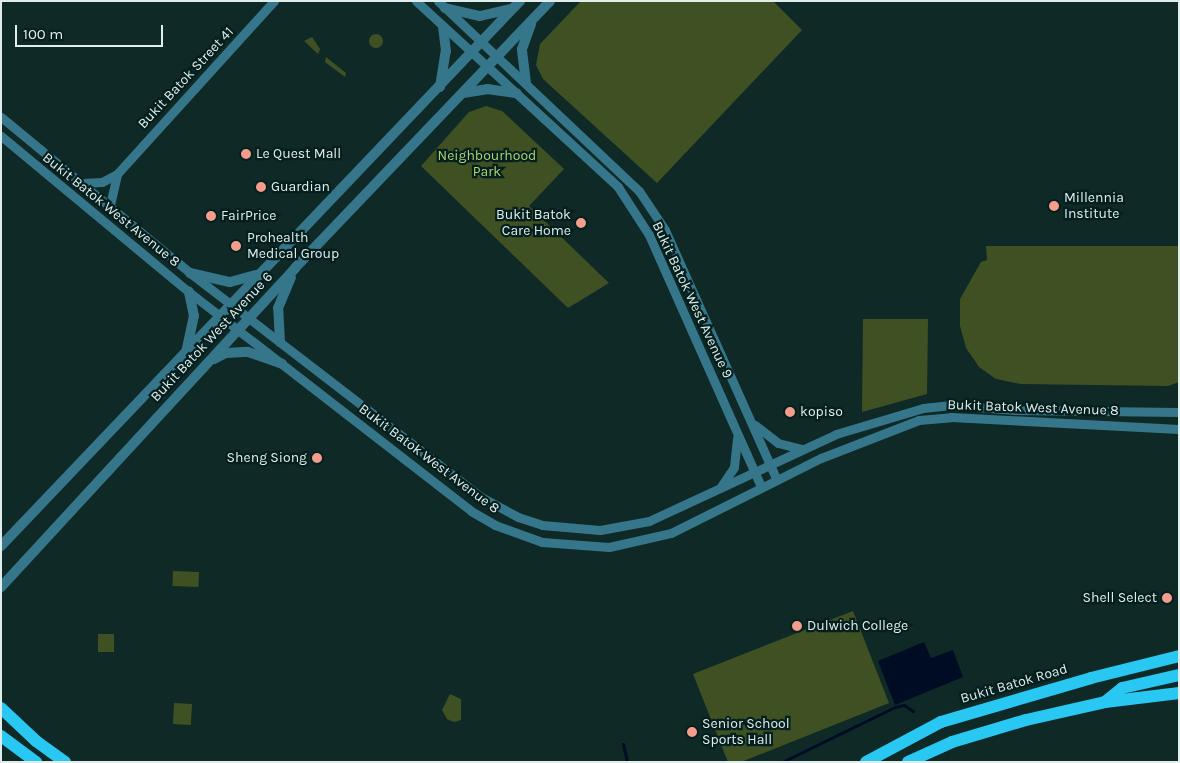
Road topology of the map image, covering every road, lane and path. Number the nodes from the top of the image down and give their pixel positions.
1 (274, 1) edge
2 (416, 1) edge
3 (550, 1) edge
4 (518, 4) edge
5 (442, 5) edge
6 (533, 19) junction
7 (443, 27) junction
8 (482, 42) junction
9 (472, 53) junction
10 (497, 57) junction
11 (487, 66) junction
12 (526, 83) junction
13 (440, 88) junction
14 (463, 93) junction
15 (517, 93) junction
16 (1, 117) edge
17 (1, 136) edge
18 (117, 174) junction
19 (82, 183) junction
20 (110, 205) junction
21 (295, 268) junction
22 (262, 272) junction
23 (190, 273) junction
24 (190, 292) junction
25 (232, 305) junction
26 (221, 317) junction
27 (248, 318) junction
28 (238, 330) junction
29 (280, 342) junction
30 (186, 354) junction
31 (208, 362) junction
32 (282, 364) junction
33 (1179, 412) edge
34 (746, 413) junction
35 (1179, 429) edge
36 (735, 430) junction
37 (802, 450) junction
38 (770, 465) junction
39 (755, 473) junction
40 (777, 480) junction
41 (761, 487) junction
42 (718, 490) junction
43 (1, 546) edge
44 (1, 587) edge
45 (1179, 656) edge
46 (1179, 675) edge
47 (1179, 694) edge
48 (1105, 702) junction
49 (1, 708) edge
50 (1, 736) edge
51 (36, 762) edge
52 (65, 762) edge
53 (866, 762) edge
54 (908, 762) edge

1 - 18 street, Bukit Batok Street 41
2 - 7 street, Bukit Batok West Avenue 9
3 - 6 street, Bukit Batok West Avenue 6
4 - 5 street
4 - 8 street, Bukit Batok West Avenue 6
5 - 8 street, Bukit Batok West Avenue 9
6 - 10 street, Bukit Batok West Avenue 6
6 - 12 street
7 - 9 street, Bukit Batok West Avenue 9
7 - 13 street
8 - 9 street, Bukit Batok West Avenue 6
8 - 10 street, Bukit Batok West Avenue 9
9 - 11 street, Bukit Batok West Avenue 9
9 - 13 street, Bukit Batok West Avenue 6
10 - 11 street, Bukit Batok West Avenue 6
10 - 12 street, Bukit Batok West Avenue 9
11 - 14 street, Bukit Batok West Avenue 6
11 - 15 street, Bukit Batok West Avenue 9
12 - 34 street, Bukit Batok West Avenue 9
13 - 22 street, Bukit Batok West Avenue 6
14 - 15 street
14 - 21 street, Bukit Batok West Avenue 6
15 - 36 street, Bukit Batok West Avenue 9
16 - 19 street, Bukit Batok West Avenue 8
17 - 24 street, Bukit Batok West Avenue 8
18 - 19 street, Bukit Batok Street 41
18 - 20 street, Bukit Batok Street 41
19 - 20 street, Bukit Batok West Avenue 8
20 - 23 street, Bukit Batok West Avenue 8
21 - 27 street, Bukit Batok West Avenue 6
21 - 29 street
22 - 23 street
22 - 25 street, Bukit Batok West Avenue 6
23 - 25 street, Bukit Batok West Avenue 8
24 - 26 street, Bukit Batok West Avenue 8
24 - 30 street
25 - 26 street, Bukit Batok West Avenue 6
25 - 27 street, Bukit Batok West Avenue 8
26 - 28 street, Bukit Batok West Avenue 8
26 - 30 street, Bukit Batok West Avenue 6
27 - 28 street, Bukit Batok West Avenue 6
27 - 29 street, Bukit Batok West Avenue 8
28 - 31 street, Bukit Batok West Avenue 6
28 - 32 street, Bukit Batok West Avenue 8
29 - 42 street, Bukit Batok West Avenue 8
30 - 43 street, Bukit Batok West Avenue 6
31 - 32 street
31 - 44 street, Bukit Batok West Avenue 6
32 - 41 street, Bukit Batok West Avenue 8
33 - 37 street, Bukit Batok West Avenue 8
34 - 37 street
34 - 38 street, Bukit Batok West Avenue 9
35 - 40 street, Bukit Batok West Avenue 8
36 - 39 street, Bukit Batok West Avenue 9
36 - 42 street
37 - 38 street, Bukit Batok West Avenue 8
38 - 39 street, Bukit Batok West Avenue 8
38 - 40 street, Bukit Batok West Avenue 9
39 - 41 street, Bukit Batok West Avenue 9
39 - 42 street, Bukit Batok West Avenue 8
40 - 41 street, Bukit Batok West Avenue 8
45 - 53 main road, Bukit Batok Road
46 - 48 main road
47 - 48 main road
48 - 54 main road
49 - 52 main road
50 - 51 main road

